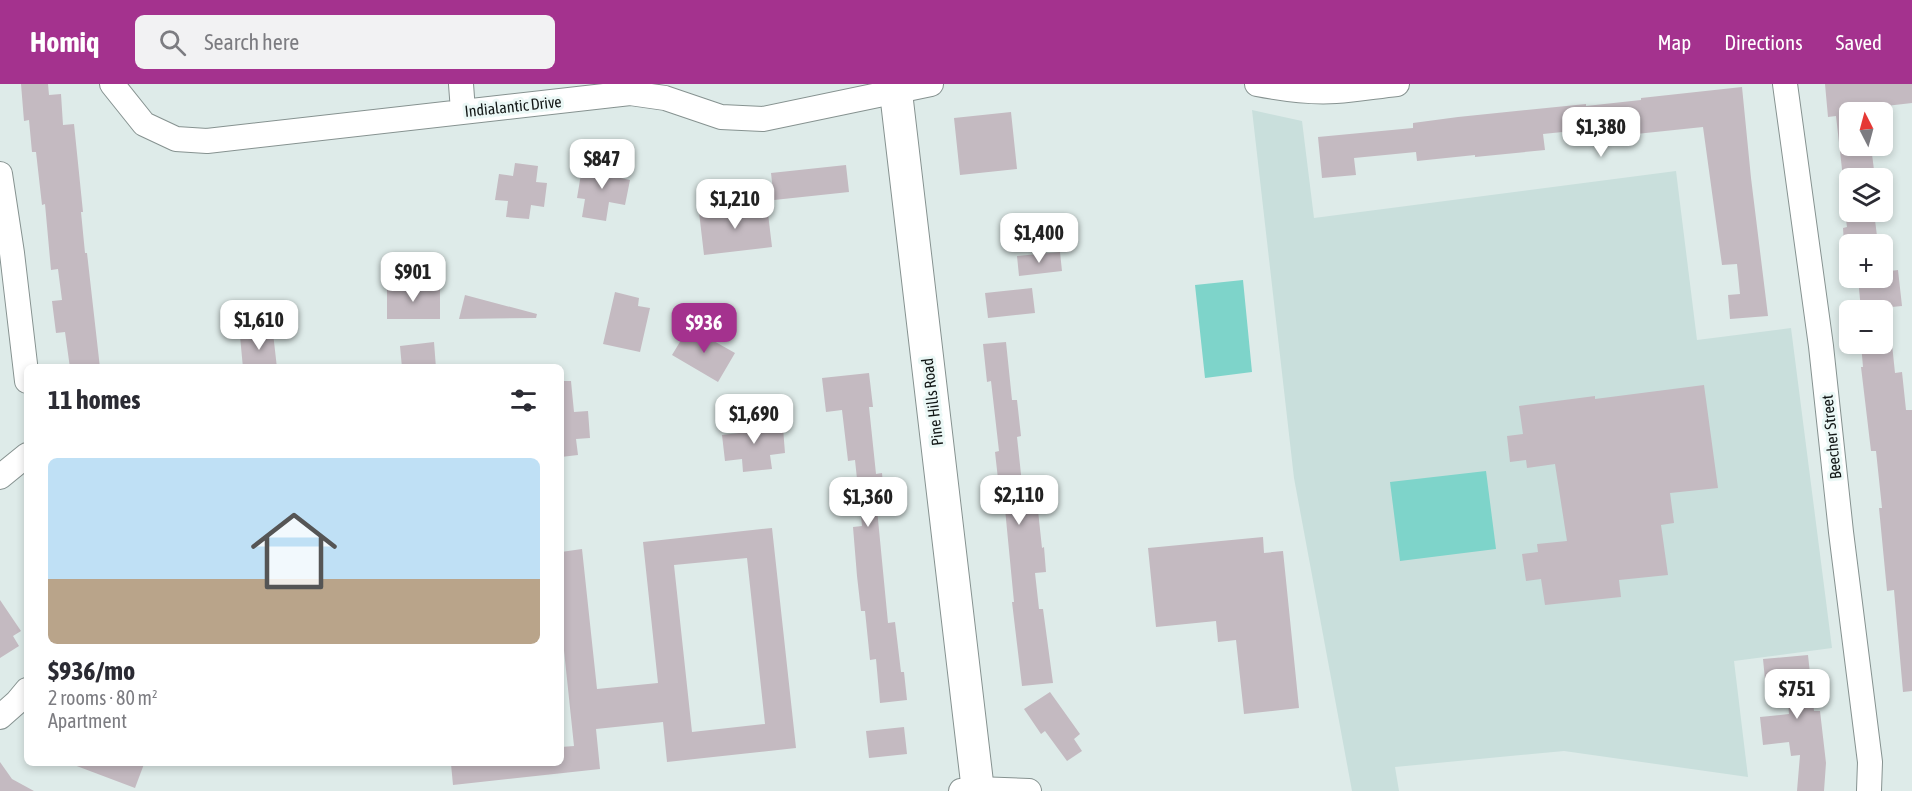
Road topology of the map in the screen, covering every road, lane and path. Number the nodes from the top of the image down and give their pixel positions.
1 (112, 84) edge
2 (461, 84) edge
3 (932, 84) edge
4 (1257, 84) edge
5 (1397, 84) edge
6 (1785, 84) edge
7 (896, 88) edge
8 (463, 111) junction
9 (0, 174) edge
10 (6, 255) edge
11 (24, 364) edge
12 (24, 457) edge
13 (0, 477) edge
14 (972, 790) edge
15 (1029, 791) edge
16 (1869, 791) edge

1 - 8 street, Indialantic Drive
2 - 8 street
3 - 7 street, Indialantic Drive
4 - 5 street
6 - 16 street, Beecher Street
7 - 8 street, Indialantic Drive
7 - 14 main road, Pine Hills Road
9 - 10 street
10 - 11 street
12 - 13 street
14 - 15 street

